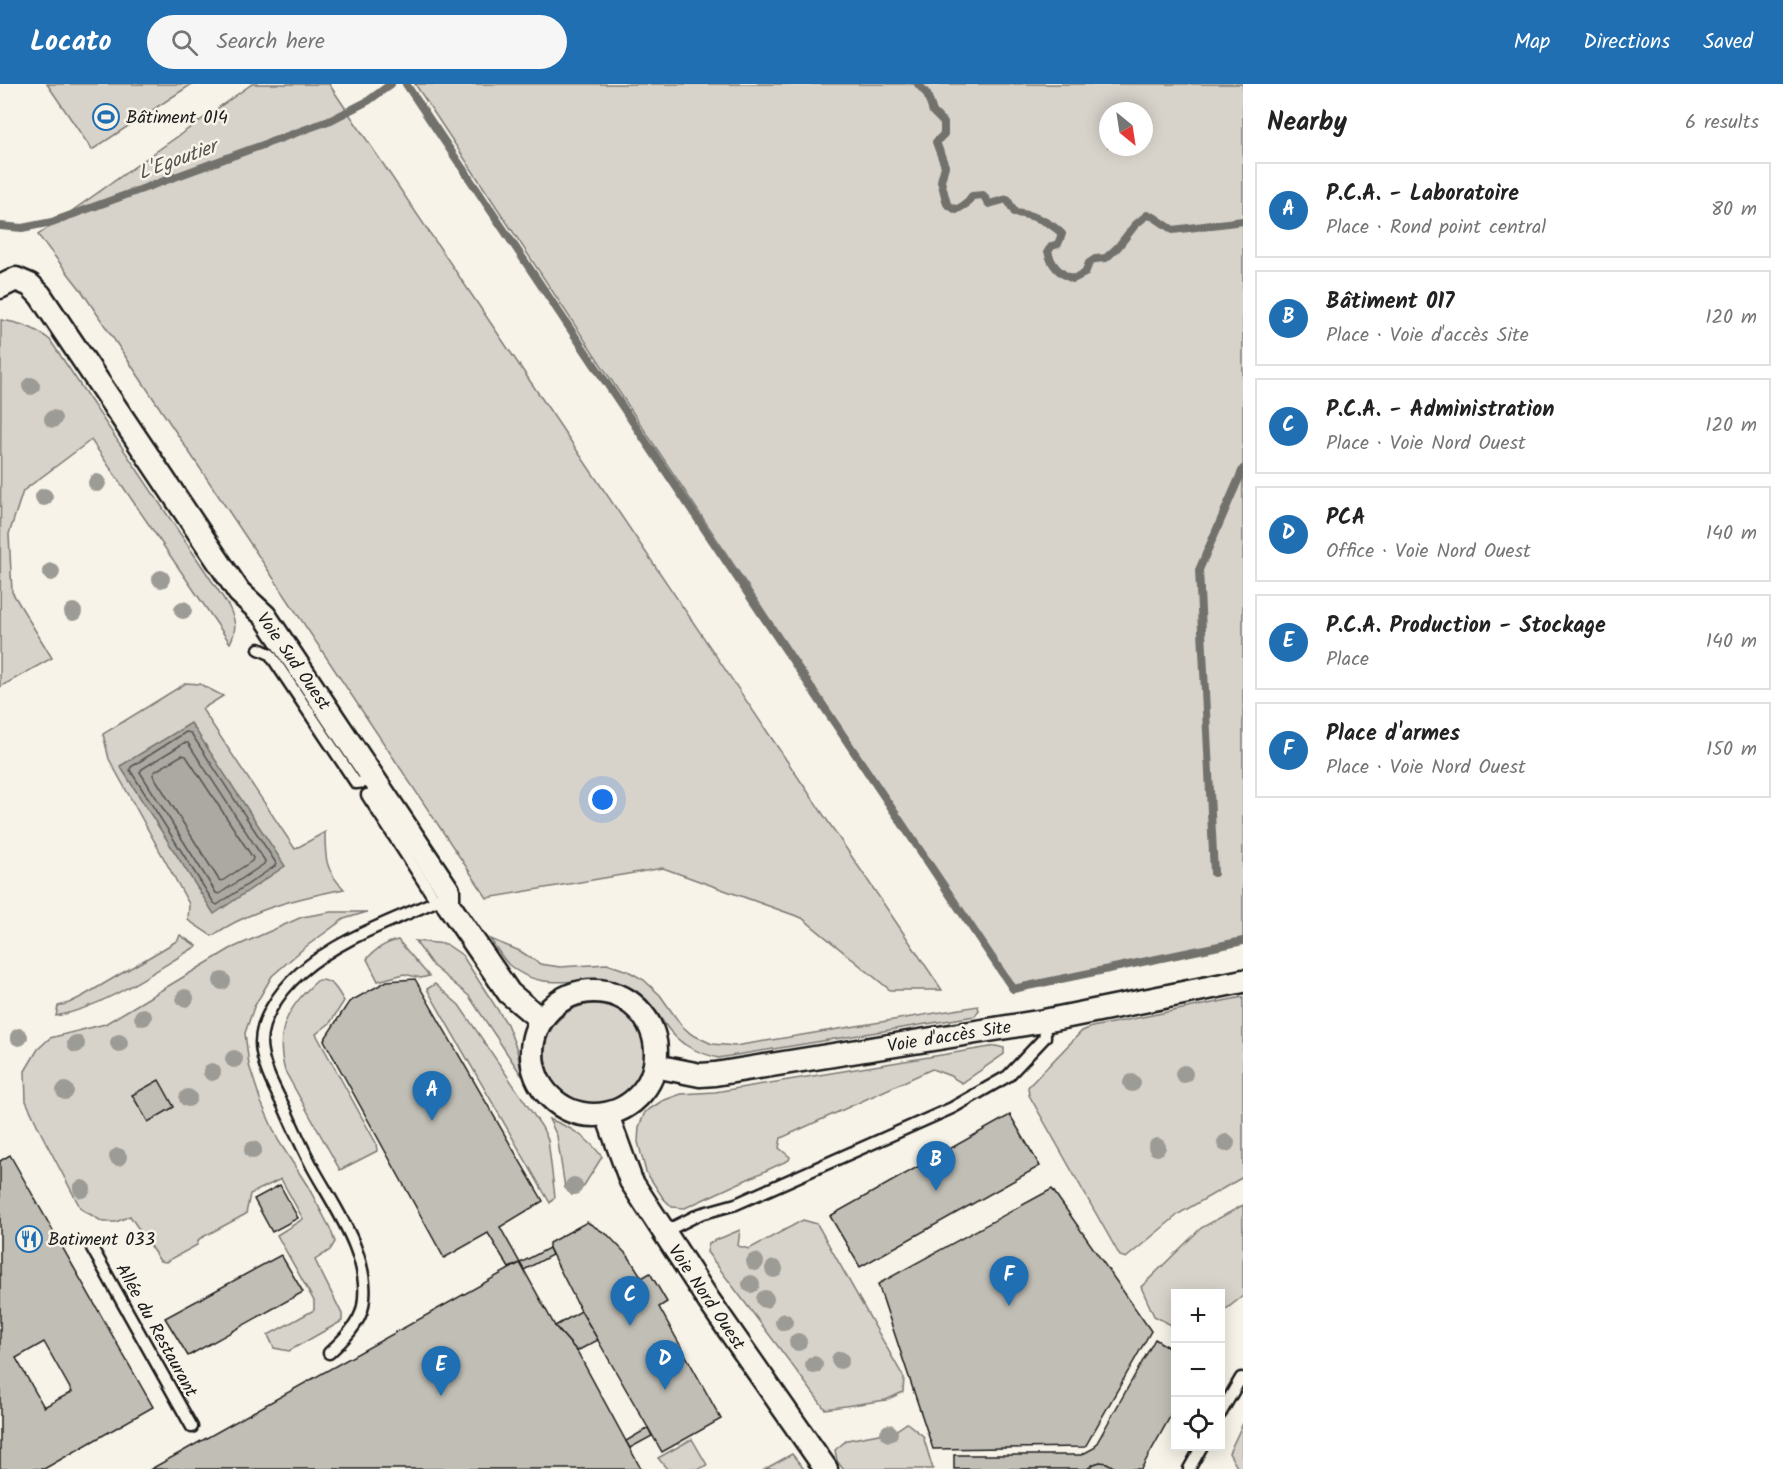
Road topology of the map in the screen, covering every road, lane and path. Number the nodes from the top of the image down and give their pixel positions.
1 (8, 283) edge
2 (259, 649) dead end
3 (372, 788) junction
4 (442, 902) junction
5 (1243, 981) edge
6 (541, 1020) junction
7 (1044, 1021) junction
8 (655, 1066) junction
9 (606, 1115) junction
10 (664, 1232) junction
11 (92, 1248) dead end
12 (329, 1353) dead end
13 (1241, 1378) dead end
14 (1225, 1407) edge
15 (192, 1427) dead end
16 (1199, 1451) edge
17 (826, 1469) edge
18 (1189, 1469) edge

1 - 3 street, Voie Sud Ouest
2 - 3 lane
3 - 4 street, Voie Sud Ouest
4 - 6 street, Voie Sud Ouest
4 - 12 lane
5 - 7 street, Voie d'accès Site
6 - 8 street
6 - 9 street
7 - 8 street, Voie d'accès Site
7 - 10 lane
8 - 9 street
9 - 10 street, Voie Nord Ouest
10 - 17 street, Voie Nord Ouest
11 - 15 lane, Allée du Restaurant
13 - 14 lane
16 - 18 lane

